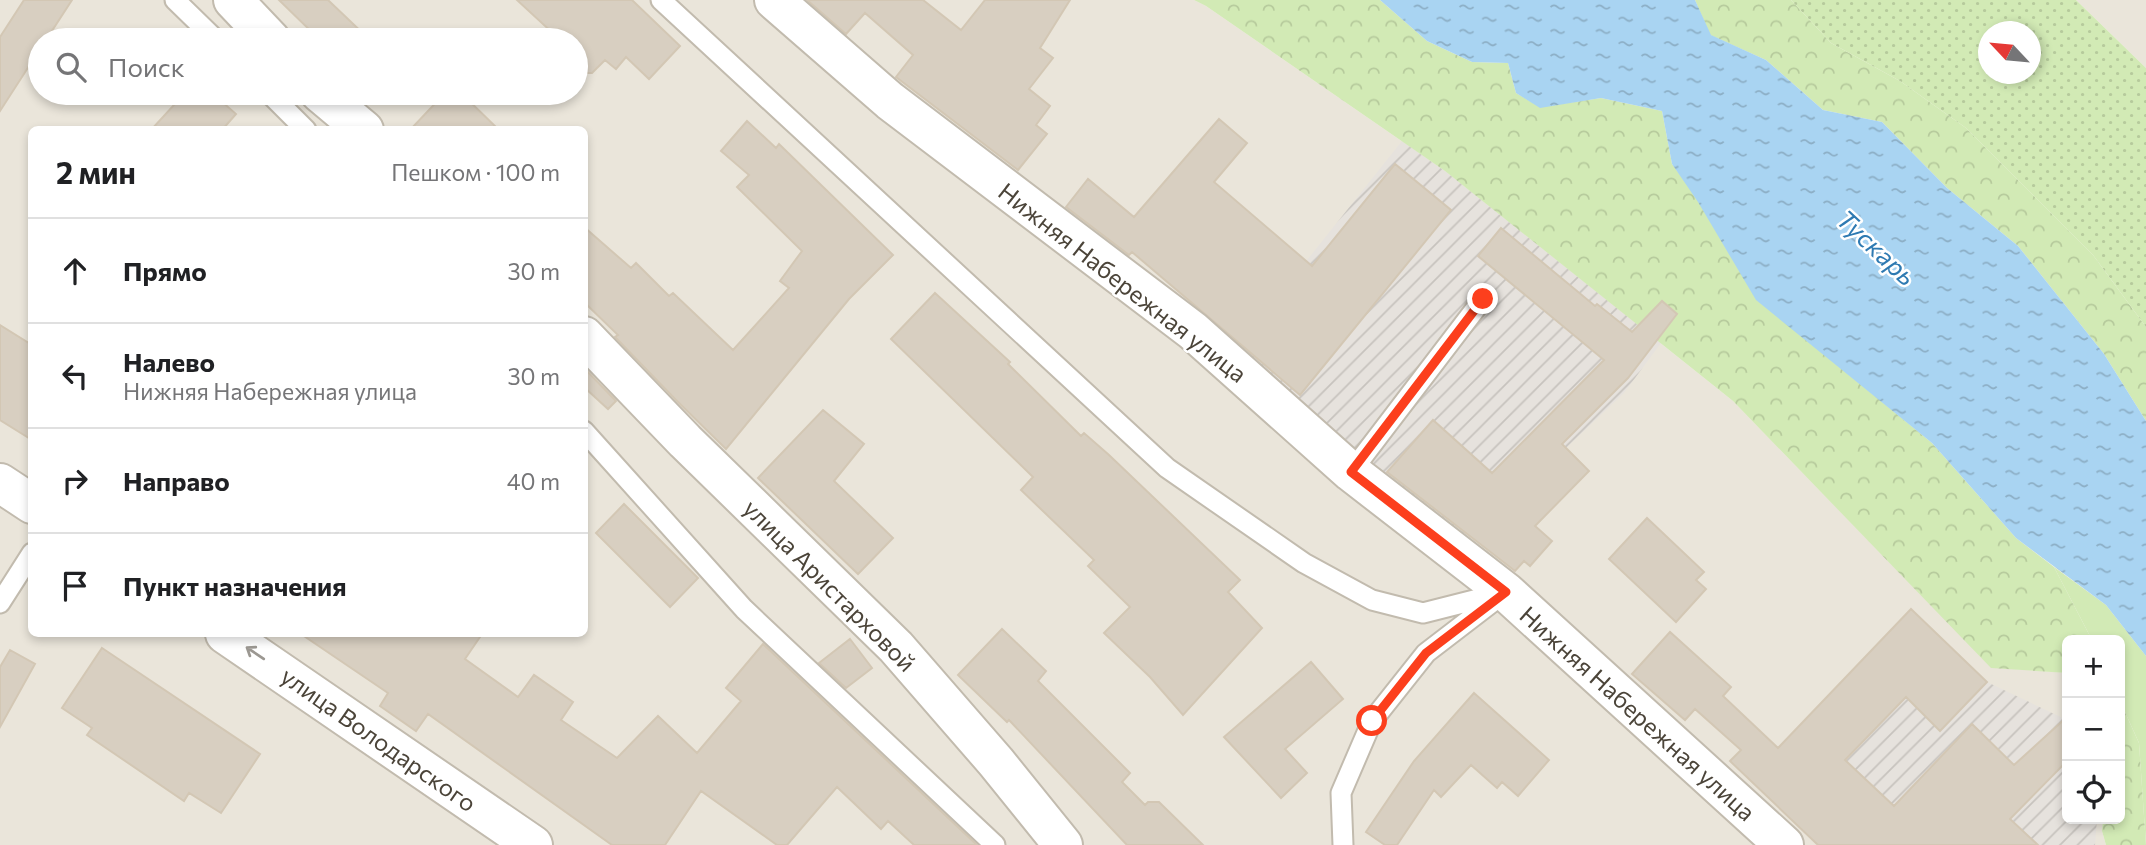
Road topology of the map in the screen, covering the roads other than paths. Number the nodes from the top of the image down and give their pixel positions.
1 (175, 0) edge
2 (233, 0) edge
3 (660, 0) edge
4 (774, 0) edge
5 (204, 28) edge
6 (260, 28) edge
7 (281, 105) edge
8 (334, 105) edge
9 (302, 126) edge
10 (359, 126) edge
11 (1483, 299) dead end
12 (588, 340) edge
13 (588, 435) edge
14 (1351, 472) junction
15 (0, 483) edge
16 (28, 501) edge
17 (28, 559) edge
18 (1506, 592) junction
19 (0, 603) edge
20 (229, 637) edge
21 (533, 845) edge
22 (995, 845) edge
23 (1063, 845) edge
24 (1343, 845) edge
25 (1784, 845) edge

1 - 5 lane
2 - 6 street
3 - 18 lane
4 - 14 street, Нижняя Набережная улица
7 - 9 lane
8 - 10 street
11 - 14 lane
12 - 23 street, улица Аристарховой
13 - 22 lane
14 - 18 street, Нижняя Набережная улица
15 - 16 street
17 - 19 lane
18 - 24 lane
18 - 25 street, Нижняя Набережная улица
21 -> 20 street, улица Володарского

